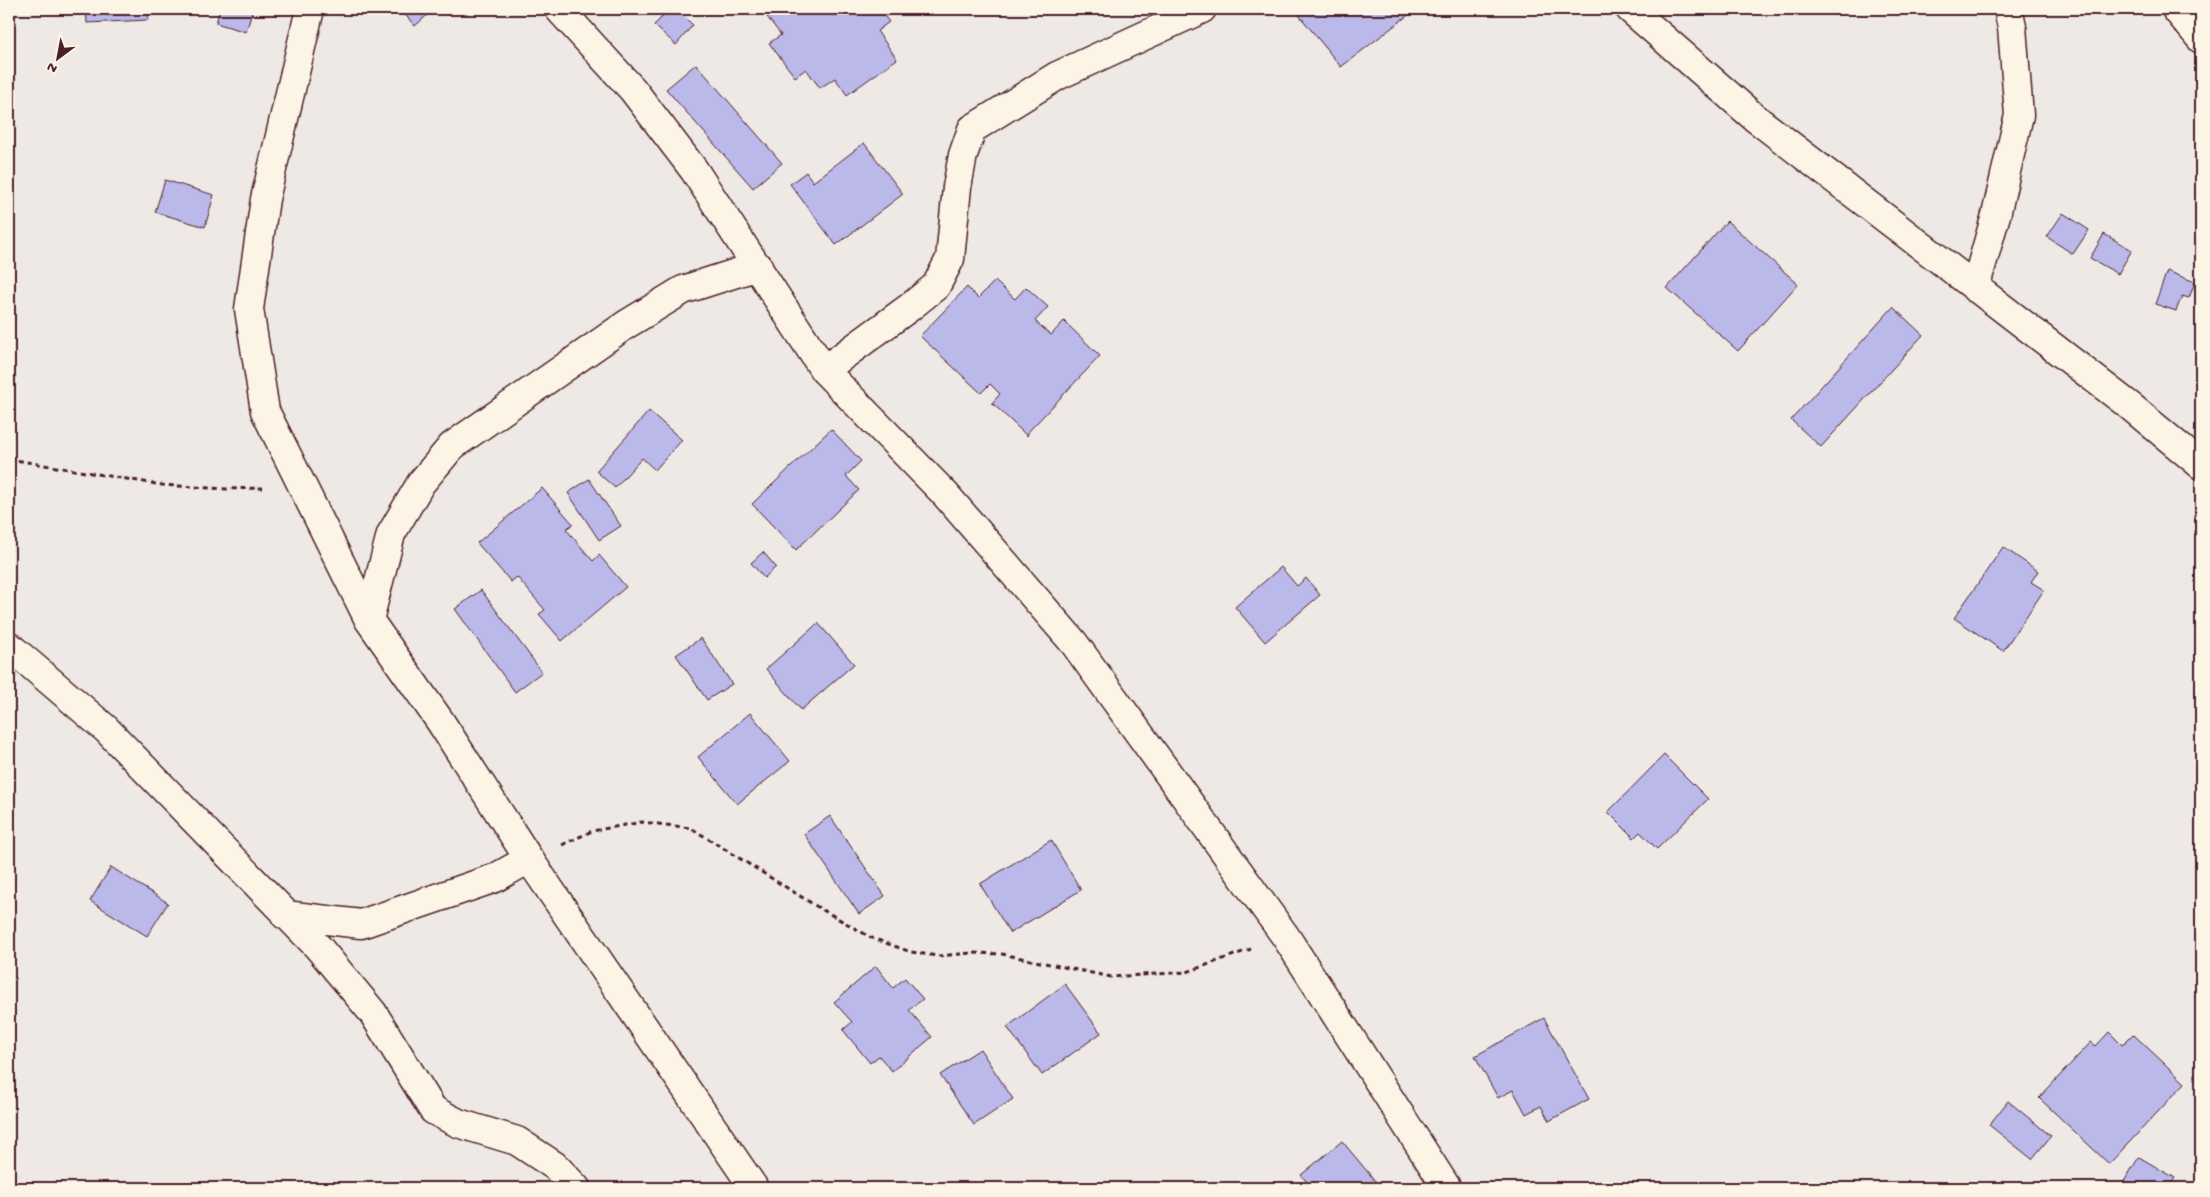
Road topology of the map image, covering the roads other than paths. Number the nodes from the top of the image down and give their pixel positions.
1 (310, 9) edge
2 (559, 9) edge
3 (1202, 9) edge
4 (1630, 9) edge
5 (2008, 9) edge
6 (2176, 9) edge
7 (2201, 39) edge
8 (758, 266) junction
9 (1975, 288) junction
10 (824, 370) junction
11 (2201, 465) edge
12 (369, 620) junction
13 (9, 646) edge
14 (530, 859) junction
15 (285, 914) junction
16 (576, 1188) edge
17 (754, 1188) edge
18 (1447, 1188) edge

1 - 12 street
2 - 8 street
3 - 10 street
4 - 9 street
5 - 9 street
6 - 7 street
8 - 10 street
8 - 12 street
9 - 11 street
10 - 18 street
12 - 14 street
13 - 15 street
14 - 15 street
14 - 17 street
15 - 16 street

